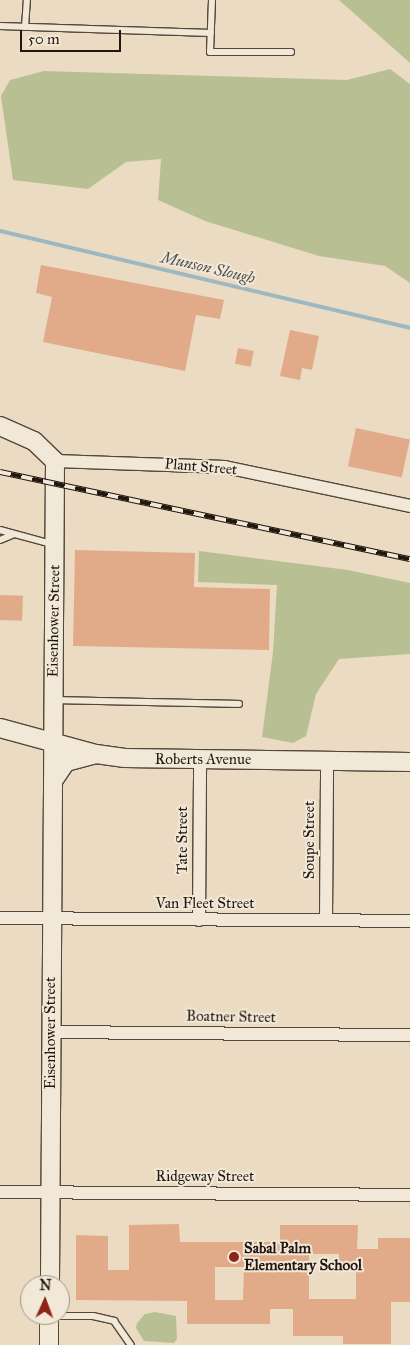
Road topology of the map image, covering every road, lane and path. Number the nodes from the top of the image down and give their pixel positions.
1 (27, 0) edge
2 (212, 0) edge
3 (0, 26) edge
4 (26, 27) junction
5 (211, 33) junction
6 (291, 52) dead end
7 (0, 426) edge
8 (55, 461) junction
9 (410, 506) edge
10 (0, 530) edge
11 (14, 534) junction
12 (0, 540) edge
13 (55, 545) junction
14 (53, 700) junction
15 (239, 704) dead end
16 (0, 728) edge
17 (53, 740) junction
18 (96, 754) junction
19 (200, 760) junction
20 (327, 761) junction
21 (410, 762) edge
22 (53, 782) junction
23 (0, 918) edge
24 (52, 919) junction
25 (199, 920) junction
26 (326, 920) junction
27 (410, 921) edge
28 (51, 1032) junction
29 (410, 1035) edge
30 (0, 1192) edge
31 (51, 1192) junction
32 (410, 1195) edge
33 (50, 1275) edge
34 (70, 1316) edge
35 (49, 1325) edge
36 (49, 1345) edge
37 (132, 1345) edge

1 - 4 lane
2 - 5 lane
3 - 4 lane
4 - 5 lane
5 - 6 lane
7 - 8 street
8 - 9 street, Plant Street
8 - 13 street, Eisenhower Street
10 - 11 lane
11 - 12 lane
11 - 13 lane
13 - 14 street, Eisenhower Street
14 - 15 lane
14 - 17 street, Eisenhower Street
16 - 17 street, Roberts Avenue
17 - 18 street, Roberts Avenue
17 - 22 street, Eisenhower Street
18 - 19 street, Roberts Avenue
18 - 22 street
19 - 20 street, Roberts Avenue
19 - 25 street, Tate Street
20 - 21 street, Roberts Avenue
20 - 26 street, Soupe Street
22 - 24 street, Eisenhower Street
23 - 24 street, Van Fleet Street
24 - 25 street, Van Fleet Street
24 - 28 street, Eisenhower Street
25 - 26 street, Van Fleet Street
26 - 27 street, Van Fleet Street
28 - 29 street, Boatner Street
28 - 31 street, Eisenhower Street
30 - 31 street, Ridgeway Street
31 - 32 street, Ridgeway Street
31 - 33 street, Eisenhower Street
34 - 37 lane
35 - 36 street

